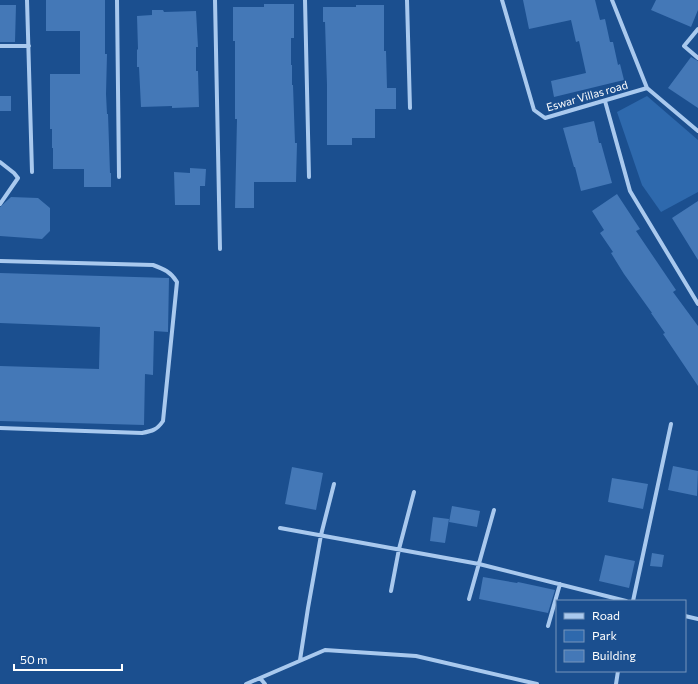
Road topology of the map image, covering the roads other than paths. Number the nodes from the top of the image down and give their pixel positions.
1 (27, 0) edge
2 (117, 0) edge
3 (215, 0) edge
4 (305, 0) edge
5 (407, 0) edge
6 (502, 0) edge
7 (612, 0) edge
8 (698, 29) edge
9 (0, 46) edge
10 (29, 46) junction
11 (698, 58) edge
12 (647, 88) junction
13 (605, 101) junction
14 (410, 108) dead end
15 (698, 131) edge
16 (0, 162) edge
17 (32, 172) dead end
18 (119, 177) dead end
19 (309, 177) dead end
20 (0, 204) edge
21 (220, 249) dead end
22 (0, 261) edge
23 (698, 304) edge
24 (671, 424) dead end
25 (0, 428) edge
26 (334, 484) dead end
27 (414, 492) dead end
28 (494, 510) dead end
29 (280, 528) dead end
30 (321, 535) junction
31 (399, 549) junction
32 (479, 564) junction
33 (560, 584) junction
34 (391, 591) dead end
35 (469, 599) dead end
36 (622, 600) edge
37 (632, 600) edge
38 (686, 616) edge
39 (698, 619) edge
40 (548, 626) dead end
41 (300, 660) junction
42 (618, 672) edge
43 (260, 678) junction
44 (246, 684) edge
45 (265, 684) edge
46 (537, 684) edge
47 (616, 684) edge

1 - 10 street
2 - 18 street
3 - 21 street
4 - 19 street
5 - 14 street
6 - 13 street, Eswar Villas road
7 - 12 street
8 - 11 street
9 - 10 street
10 - 17 street
12 - 13 street, Eswar Villas road
12 - 15 street
13 - 23 street
16 - 20 street
22 - 25 street
24 - 37 street
26 - 30 street
27 - 31 street
28 - 32 street
29 - 30 street
30 - 31 street
30 - 41 street
31 - 32 street
31 - 34 street
32 - 33 street
32 - 35 street
33 - 36 street
33 - 40 street
38 - 39 street
41 - 43 street
41 - 46 street
42 - 47 street
43 - 44 street
43 - 45 street

